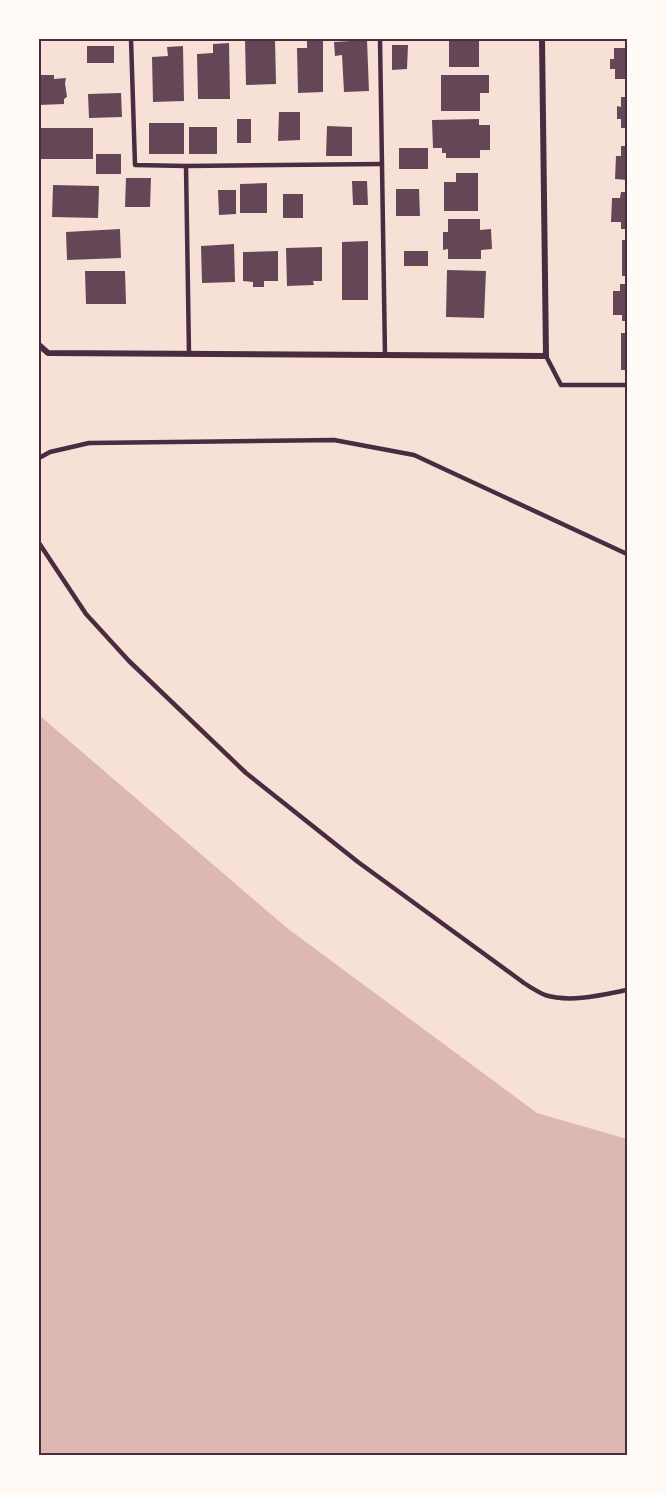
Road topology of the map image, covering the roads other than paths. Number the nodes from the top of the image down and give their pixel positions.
1 (131, 39) edge
2 (380, 39) edge
3 (542, 39) edge
4 (382, 164) junction
5 (186, 166) junction
6 (39, 345) edge
7 (189, 354) junction
8 (384, 355) junction
9 (546, 356) junction
10 (627, 385) edge
11 (39, 458) edge
12 (39, 543) edge
13 (627, 554) edge
14 (627, 990) edge

1 - 5 lane
2 - 4 lane
3 - 9 street
4 - 5 lane
4 - 8 lane
5 - 7 lane
6 - 7 street
7 - 8 street
8 - 9 street
9 - 10 lane
11 - 13 lane
12 - 14 lane

